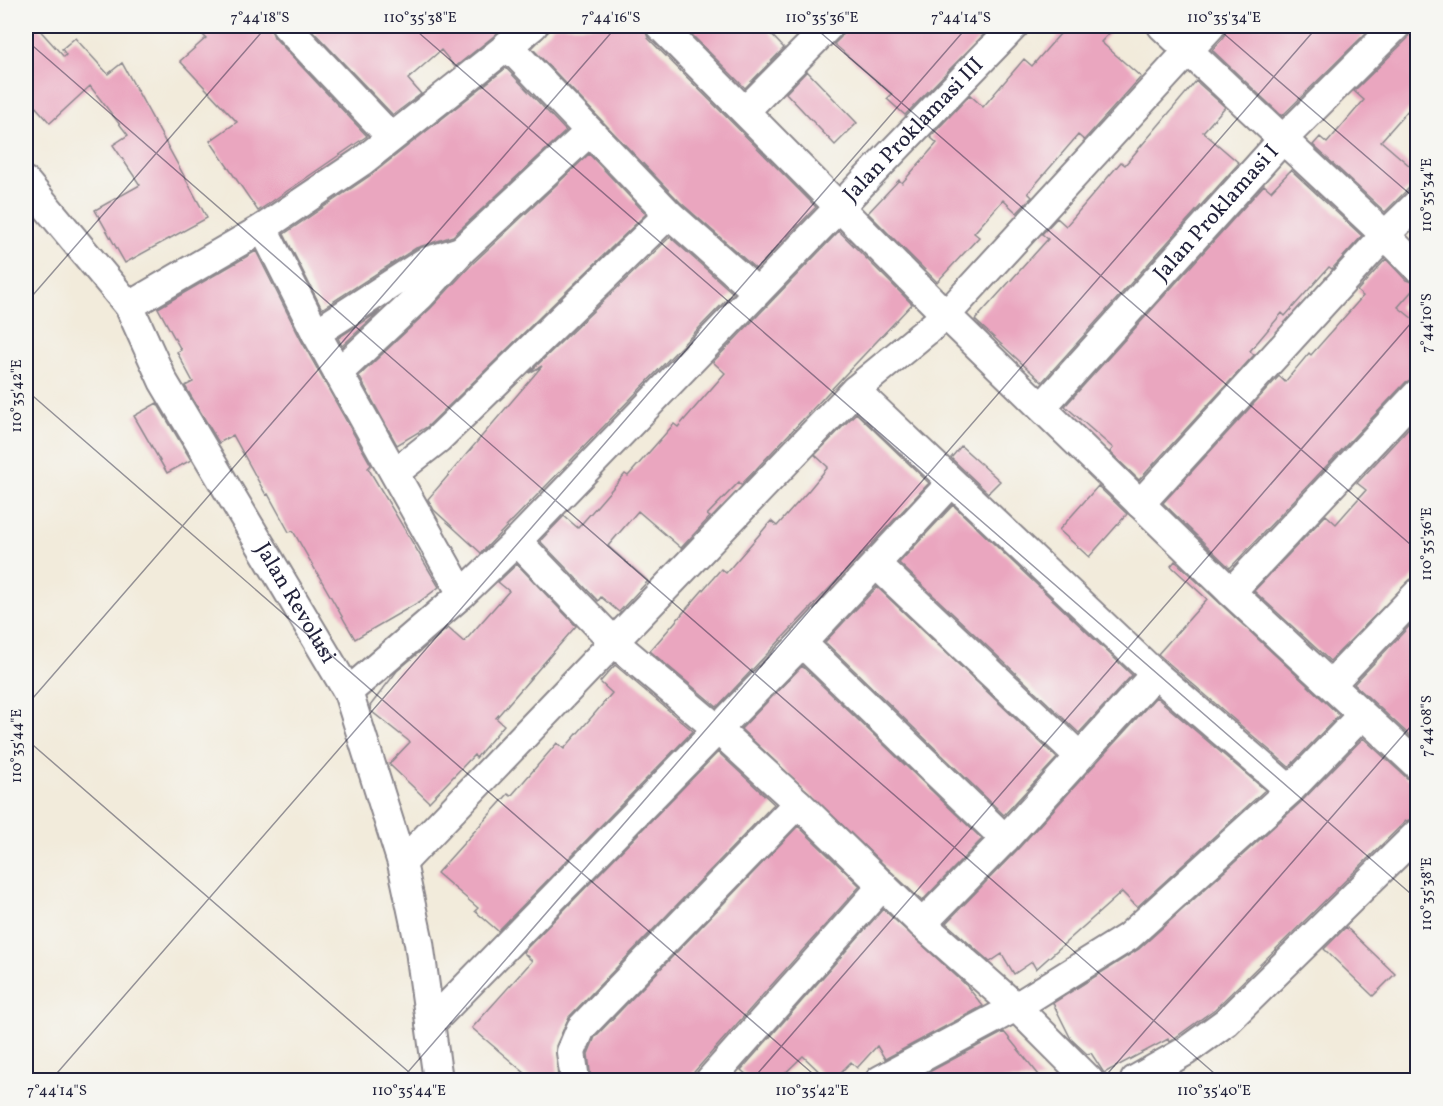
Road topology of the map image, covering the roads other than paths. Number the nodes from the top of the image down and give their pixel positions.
1 (286, 26) edge
2 (533, 26) edge
3 (660, 26) edge
4 (829, 26) edge
5 (1014, 26) edge
6 (1162, 26) edge
7 (1211, 26) edge
8 (1396, 26) edge
9 (507, 45) junction
10 (1188, 50) junction
11 (745, 111) junction
12 (589, 132) junction
13 (391, 137) junction
14 (1283, 139) junction
15 (26, 182) edge
16 (1418, 203) edge
17 (840, 209) junction
18 (669, 214) junction
19 (263, 228) junction
20 (1386, 235) junction
21 (460, 250) junction
22 (1418, 268) edge
23 (756, 291) junction
24 (129, 306) junction
25 (946, 315) junction
26 (316, 333) junction
27 (338, 373) junction
28 (855, 390) junction
29 (1418, 393) edge
30 (1042, 407) junction
31 (396, 472) junction
32 (951, 483) junction
33 (1140, 504) junction
34 (517, 541) junction
35 (876, 564) junction
36 (1231, 592) junction
37 (1418, 593) edge
38 (462, 594) junction
39 (615, 643) junction
40 (802, 643) junction
41 (1155, 674) junction
42 (1331, 684) junction
43 (348, 692) junction
44 (1361, 716) junction
45 (716, 728) junction
46 (1079, 756) junction
47 (1418, 766) edge
48 (1290, 790) junction
49 (798, 803) junction
50 (1418, 833) edge
51 (1005, 839) junction
52 (402, 863) junction
53 (883, 885) junction
54 (922, 924) junction
55 (1016, 1006) junction
56 (430, 1024) junction
57 (438, 1080) edge
58 (575, 1080) edge
59 (711, 1080) edge
60 (880, 1080) edge
61 (1089, 1080) edge
62 (1135, 1080) edge

1 - 13 street
2 - 9 street
3 - 11 street
4 - 11 street
5 - 17 street, Jalan Proklamasi III
6 - 10 street
7 - 10 street
8 - 14 street, Jalan Proklamasi I
9 - 12 street
9 - 13 street
10 - 14 street
10 - 25 street
11 - 17 street
12 - 18 street
12 - 21 street
13 - 19 street
14 - 20 street
14 - 30 street, Jalan Proklamasi I
15 - 24 street, Jalan Revolusi
16 - 20 street
17 - 23 street, Jalan Proklamasi III
17 - 25 street
18 - 23 street
18 - 31 street
19 - 24 street
19 - 26 street
20 - 22 street
20 - 33 street
21 - 26 street
21 - 27 street
23 - 34 street, Jalan Proklamasi III
24 - 43 street, Jalan Revolusi
25 - 28 street
25 - 30 street
26 - 27 street
27 - 31 street
28 - 32 street
28 - 39 street
29 - 36 street
30 - 33 street
31 - 38 street
32 - 35 street
32 - 41 street
33 - 36 street
34 - 38 street, Jalan Proklamasi III
34 - 39 street
35 - 40 street
35 - 46 street
36 - 42 street
37 - 42 street
38 - 43 street, Jalan Proklamasi III
39 - 45 street
39 - 52 street
40 - 45 street
40 - 51 street
41 - 46 street
41 - 48 street
42 - 44 street
43 - 52 street, Jalan Revolusi
44 - 47 street
44 - 48 street
45 - 49 street
45 - 56 street
46 - 51 street
48 - 55 street
49 - 53 street
49 - 58 street
50 - 62 street
51 - 54 street
52 - 56 street, Jalan Revolusi
53 - 54 street
53 - 59 street
54 - 55 street
55 - 60 street
55 - 61 street
56 - 57 street, Jalan Revolusi

